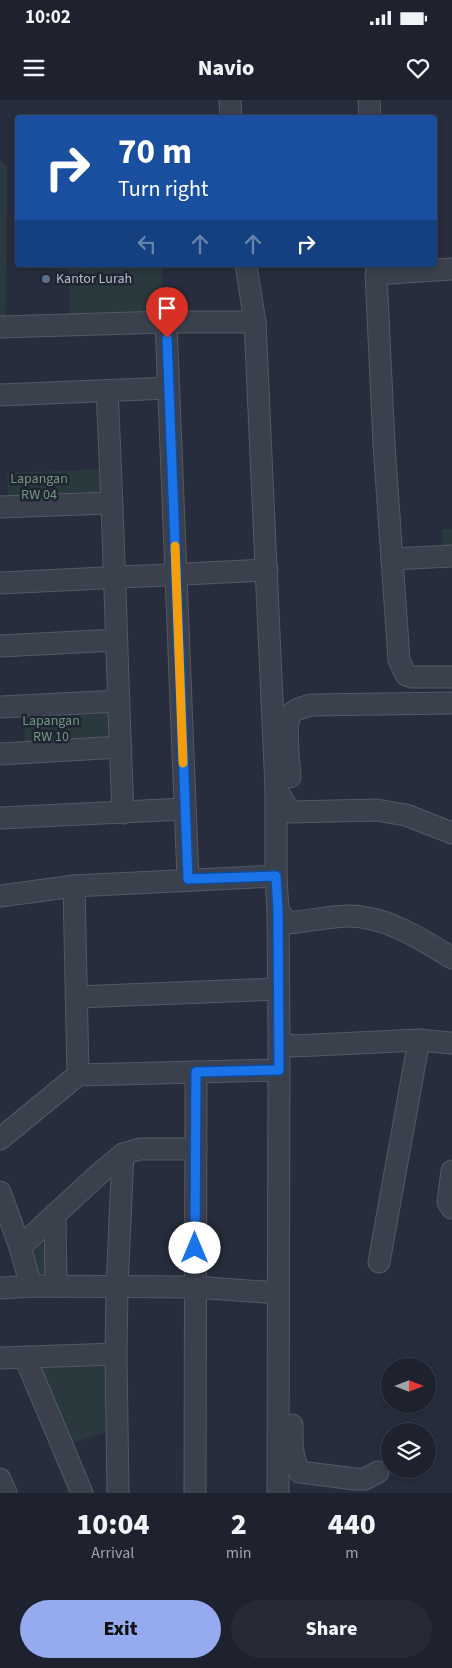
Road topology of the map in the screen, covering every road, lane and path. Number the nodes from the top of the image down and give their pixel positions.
1 (230, 100) edge
2 (369, 100) edge
3 (231, 115) edge
4 (370, 115) edge
5 (246, 267) edge
6 (376, 269) edge
7 (452, 269) edge
8 (166, 322) junction
9 (255, 322) junction
10 (0, 327) edge
11 (169, 388) junction
12 (107, 391) junction
13 (0, 395) edge
14 (111, 503) junction
15 (0, 507) edge
16 (452, 556) edge
17 (392, 559) junction
18 (267, 570) junction
19 (176, 574) junction
20 (115, 576) junction
21 (0, 583) edge
22 (116, 640) junction
23 (0, 646) edge
24 (452, 677) edge
25 (120, 701) junction
26 (452, 703) edge
27 (0, 707) edge
28 (121, 747) junction
29 (0, 754) edge
30 (276, 788) junction
31 (184, 810) junction
32 (290, 812) junction
33 (123, 813) junction
34 (0, 818) edge
35 (452, 833) edge
36 (276, 876) junction
37 (188, 879) junction
38 (74, 886) junction
39 (0, 896) edge
40 (283, 917) junction
41 (452, 958) edge
42 (278, 988) junction
43 (76, 997) junction
44 (419, 1040) junction
45 (452, 1043) edge
46 (286, 1045) junction
47 (279, 1070) junction
48 (196, 1072) junction
49 (78, 1075) junction
50 (0, 1139) edge
51 (196, 1149) junction
52 (123, 1154) junction
53 (452, 1171) edge
54 (0, 1192) edge
55 (452, 1208) edge
56 (55, 1214) junction
57 (20, 1247) junction
58 (379, 1262) dead end
59 (32, 1286) junction
60 (56, 1286) junction
61 (117, 1287) junction
62 (195, 1287) junction
63 (0, 1288) edge
64 (278, 1293) junction
65 (116, 1354) junction
66 (25, 1357) junction
67 (0, 1358) edge
68 (378, 1472) dead end
69 (0, 1479) edge
70 (6, 1493) edge
71 (82, 1493) edge
72 (118, 1493) edge
73 (196, 1493) edge
74 (278, 1493) edge

1 - 3 street
2 - 4 street
5 - 9 street
6 - 7 street
6 - 17 street
8 - 9 street
8 - 10 street
8 - 11 street
9 - 18 street
11 - 12 street
11 - 19 street
12 - 13 street
12 - 14 street
14 - 15 street
14 - 20 street
16 - 17 street
17 - 24 street
18 - 19 street
18 - 30 street
19 - 20 street
19 - 31 street
20 - 21 street
20 - 22 street
22 - 23 street
22 - 25 street
25 - 27 street
25 - 28 street
26 - 32 street
28 - 29 street
28 - 33 street
30 - 32 street
30 - 36 street
31 - 33 street
31 - 37 street
32 - 35 street
32 - 40 street
33 - 34 street
36 - 37 street
36 - 40 street
37 - 38 street
38 - 39 street
38 - 43 street
40 - 41 street
40 - 42 street
40 - 46 street
42 - 43 street
42 - 46 street
43 - 49 street
44 - 45 street
44 - 46 street
44 - 58 street
46 - 47 street
46 - 68 street
47 - 48 street
47 - 64 street
48 - 49 street
48 - 51 street
49 - 50 street
51 - 52 street
51 - 62 street
52 - 56 street
52 - 61 street
53 - 55 street
54 - 57 street
56 - 57 street
56 - 60 street
57 - 59 street
59 - 60 street
59 - 63 street
60 - 61 street
61 - 62 street
61 - 65 street
62 - 64 street
62 - 73 street
64 - 74 street
65 - 66 street
65 - 72 street
66 - 67 street
66 - 71 street
69 - 70 street

